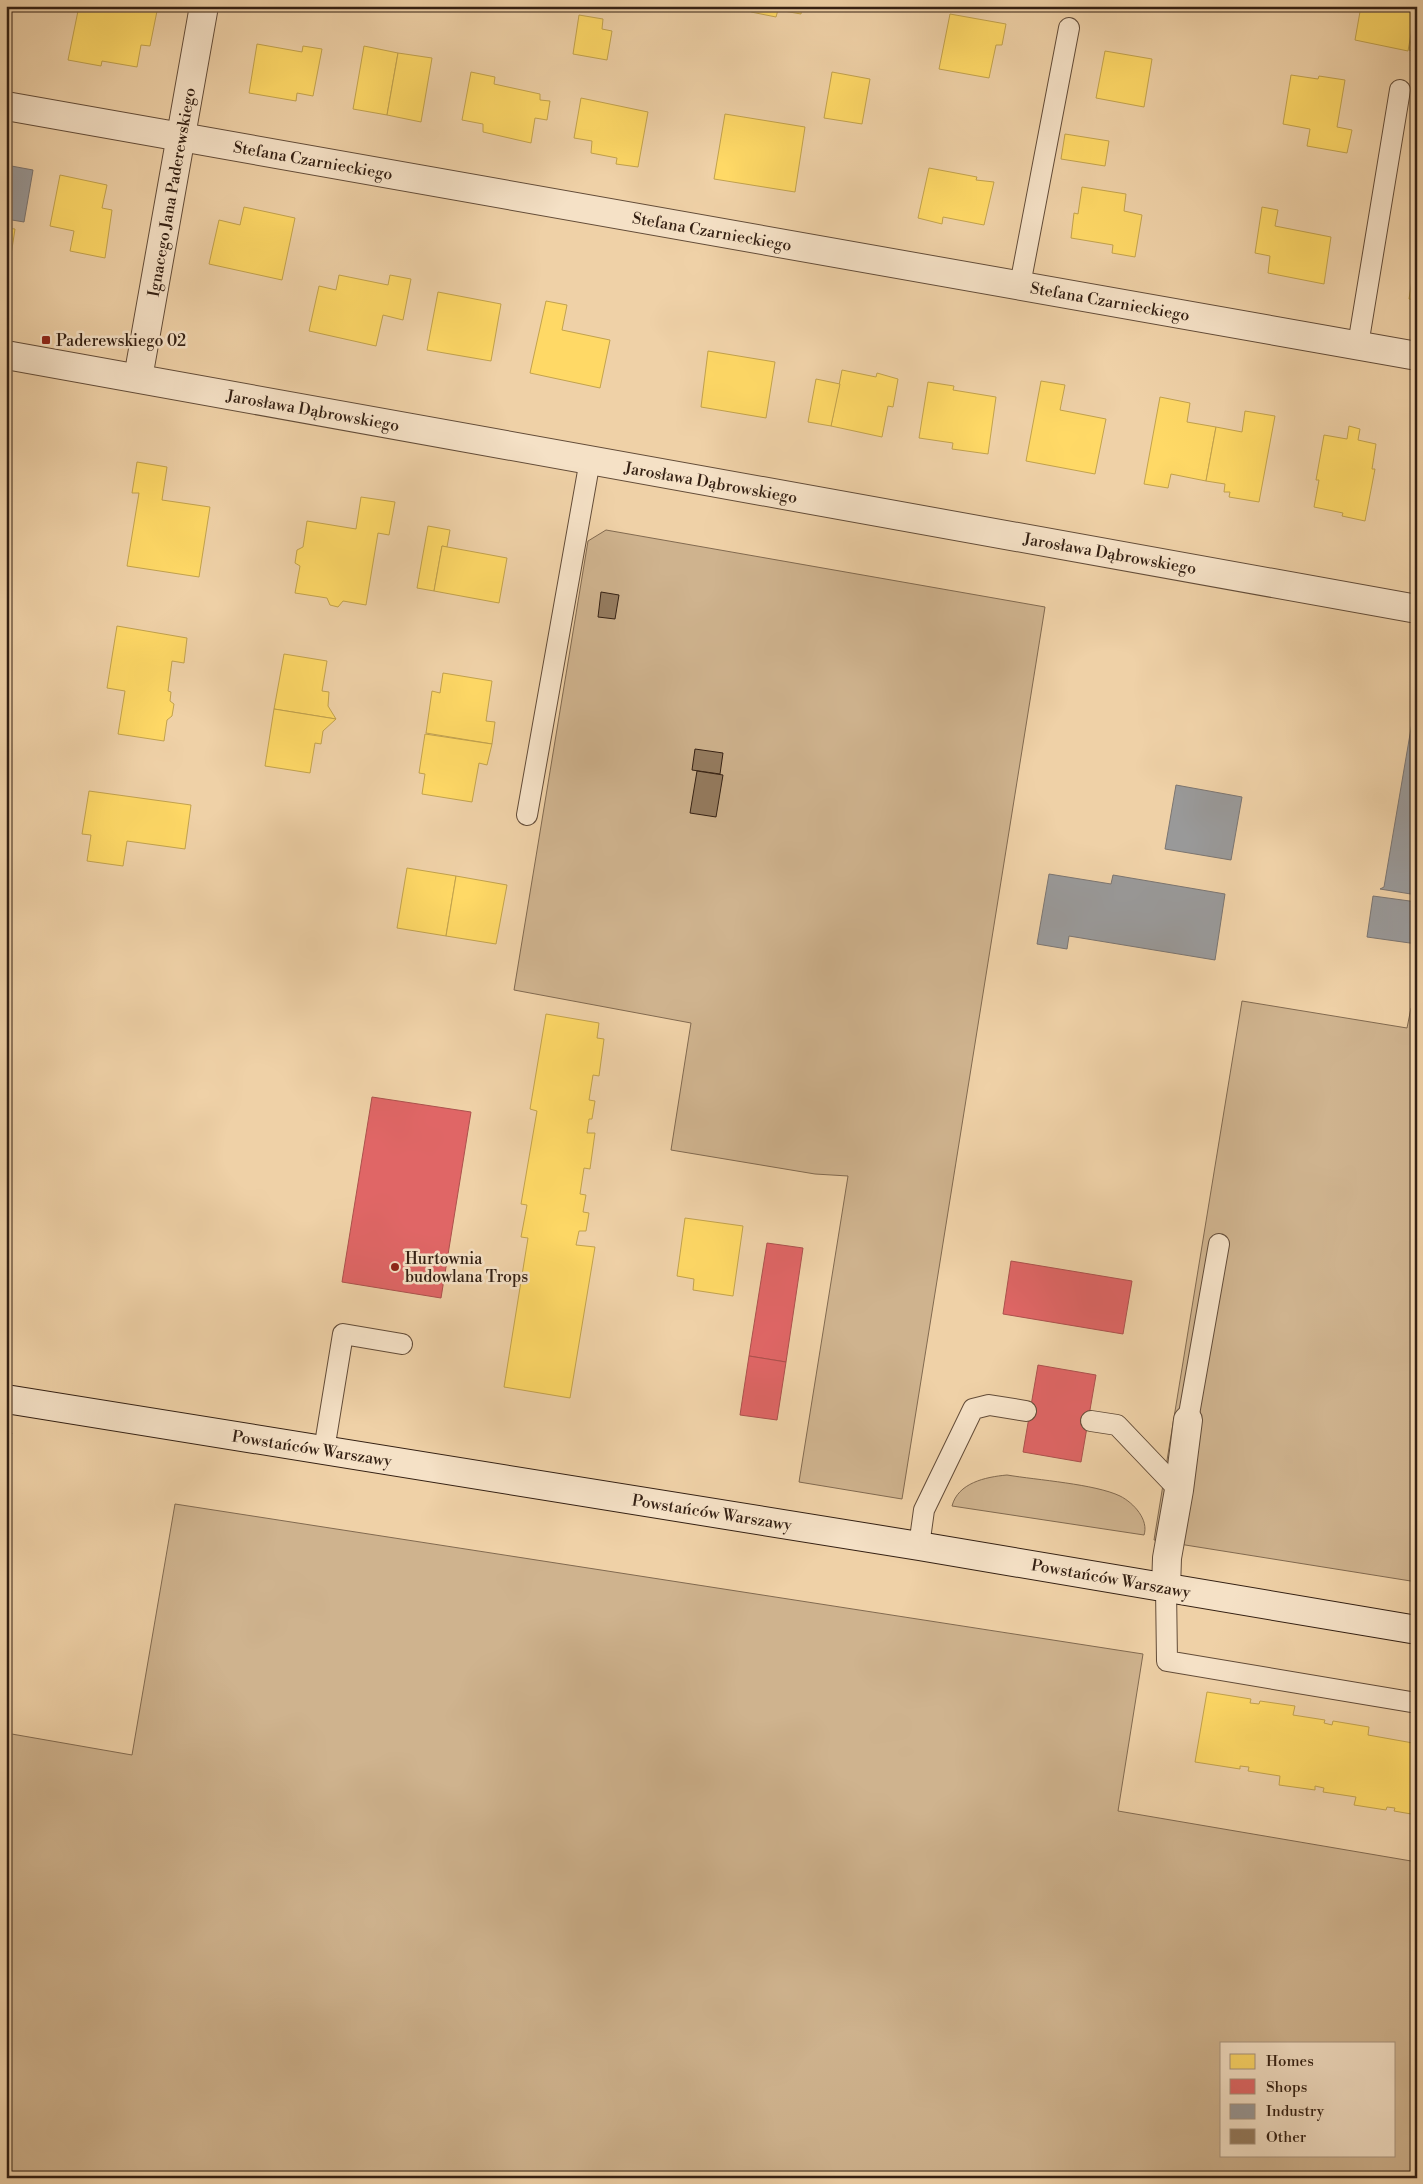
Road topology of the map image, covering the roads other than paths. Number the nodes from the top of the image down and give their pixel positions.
1 (204, 6) edge
2 (1069, 28) dead end
3 (1400, 90) dead end
4 (6, 106) edge
5 (181, 137) junction
6 (1020, 286) junction
7 (1358, 345) junction
8 (6, 355) edge
9 (1417, 356) edge
10 (138, 378) junction
11 (590, 460) junction
12 (1417, 609) edge
13 (528, 815) dead end
14 (1219, 1244) dead end
15 (402, 1344) dead end
16 (6, 1399) edge
17 (1026, 1411) dead end
18 (1188, 1420) joint
19 (1090, 1421) dead end
20 (324, 1450) junction
21 (1179, 1490) junction
22 (919, 1546) junction
23 (1166, 1588) junction
24 (1417, 1630) edge
25 (1417, 1702) edge

1 - 5 street, Ignacego Jana Paderewskiego
2 - 6 lane
3 - 7 lane
4 - 5 street, Stefana Czarnieckiego
5 - 6 street, Stefana Czarnieckiego
5 - 10 street, Ignacego Jana Paderewskiego
6 - 7 street, Stefana Czarnieckiego
7 - 9 street, Stefana Czarnieckiego
8 - 10 street, Jarosława Dąbrowskiego
10 - 11 street, Jarosława Dąbrowskiego
11 - 12 street, Jarosława Dąbrowskiego
11 - 13 lane
14 - 18 lane
15 - 20 lane
16 - 20 street, Powstańców Warszawy
17 - 22 lane
18 - 21 street
19 - 21 lane
20 - 22 street, Powstańców Warszawy
21 - 23 street
22 - 23 street, Powstańców Warszawy
23 - 24 street, Powstańców Warszawy
23 - 25 lane

